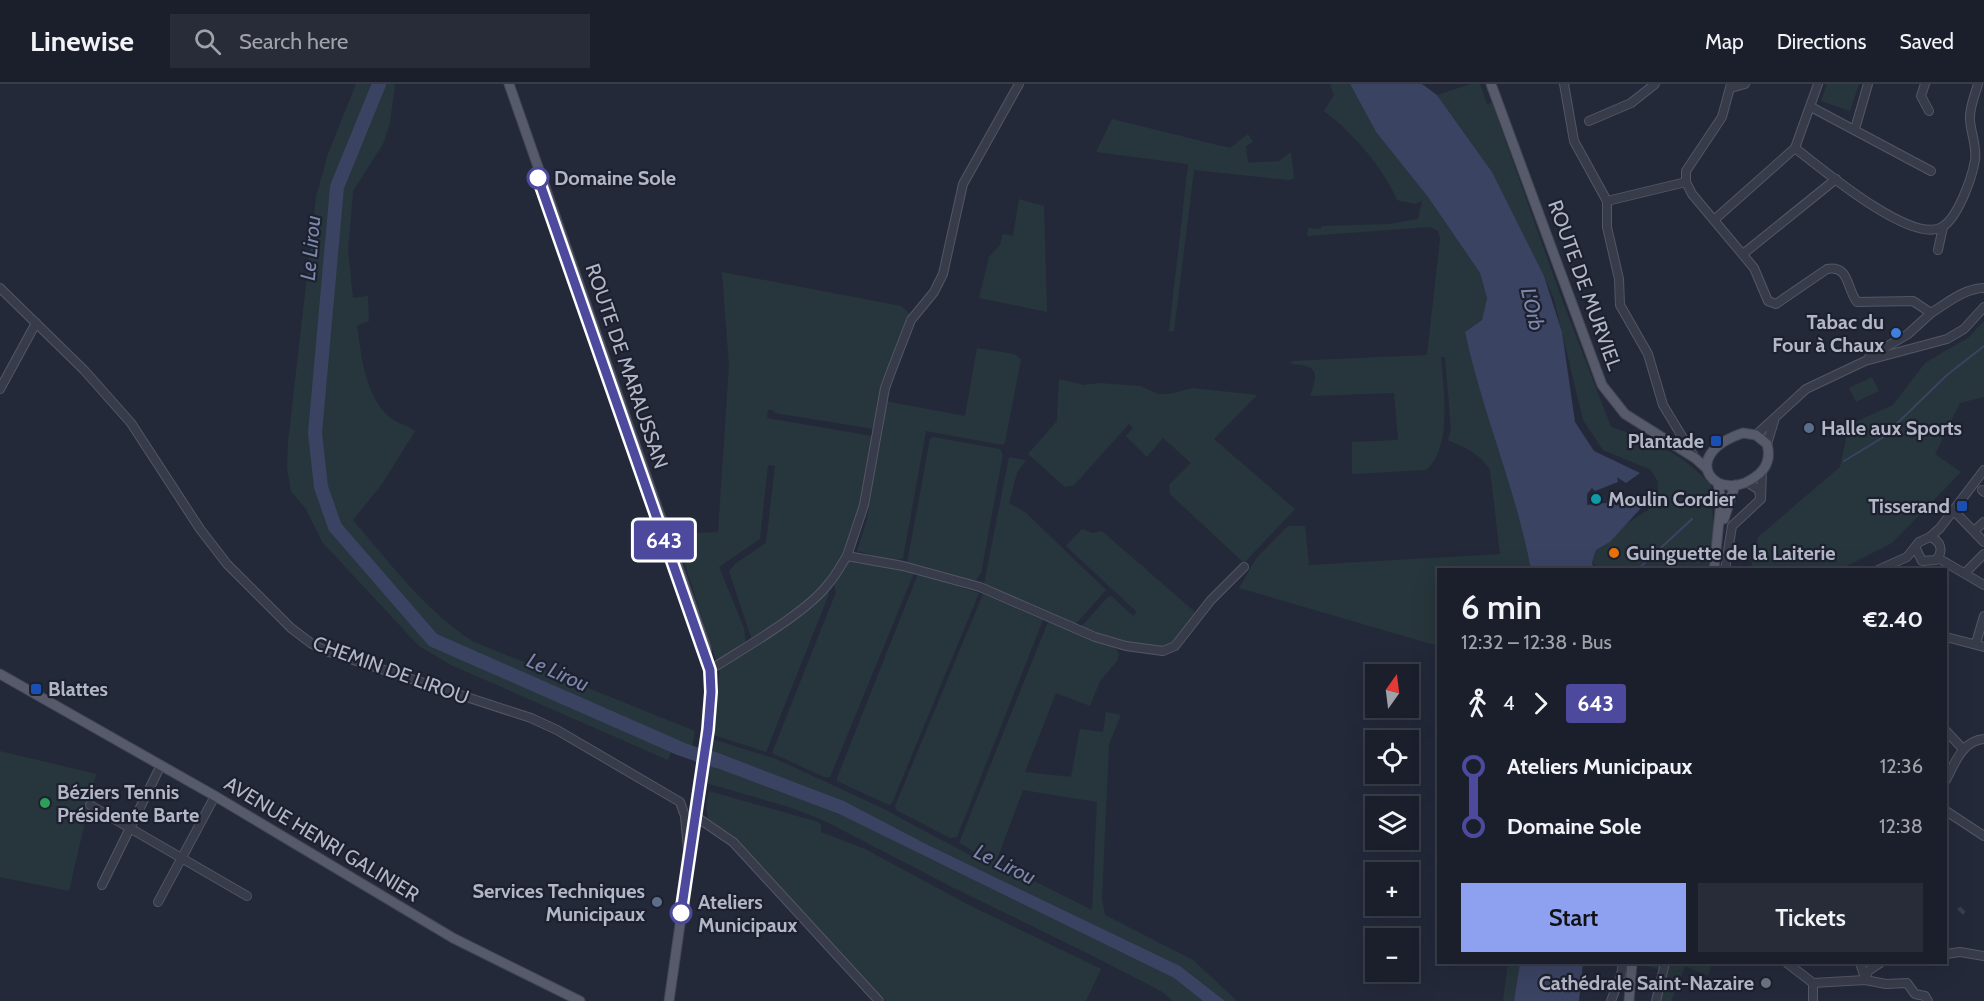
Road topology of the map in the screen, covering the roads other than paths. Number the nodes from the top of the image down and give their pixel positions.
1 (504, 84) edge
2 (509, 84) edge
3 (1019, 84) edge
4 (1491, 84) edge
5 (1564, 84) edge
6 (1655, 84) edge
7 (1745, 84) edge
8 (1818, 84) edge
9 (1869, 84) edge
10 (1925, 84) edge
11 (1978, 84) edge
12 (1731, 86) edge
13 (1811, 107) junction
14 (1929, 111) dead end
15 (1589, 121) dead end
16 (1855, 129) junction
17 (1795, 148) junction
18 (1931, 171) dead end
19 (1836, 179) junction
20 (1686, 182) junction
21 (1607, 201) junction
22 (1713, 220) junction
23 (1943, 227) junction
24 (1938, 250) dead end
25 (1743, 255) junction
26 (0, 288) edge
27 (1984, 288) edge
28 (1984, 307) edge
29 (1931, 313) junction
30 (36, 323) junction
31 (1865, 361) junction
32 (0, 389) edge
33 (1775, 419) junction
34 (1756, 435) junction
35 (1767, 444) junction
36 (1695, 458) junction
37 (1707, 465) junction
38 (1984, 470) edge
39 (1762, 471) junction
40 (1747, 482) junction
41 (1718, 483) junction
42 (1736, 485) junction
43 (652, 498) junction
44 (1760, 503) junction
45 (1953, 510) junction
46 (1984, 522) edge
47 (1974, 531) junction
48 (1933, 539) junction
49 (1718, 541) junction
50 (1984, 542) edge
51 (1916, 553) junction
52 (1984, 554) edge
53 (847, 556) junction
54 (1938, 558) junction
55 (1244, 567) dead end
56 (1714, 568) edge
57 (1725, 568) edge
58 (1882, 568) edge
59 (1965, 573) junction
60 (1984, 585) edge
61 (1984, 616) edge
62 (1947, 637) edge
63 (1980, 645) edge
64 (709, 665) junction
65 (0, 674) edge
66 (0, 679) edge
67 (18, 684) junction
68 (1947, 732) edge
69 (1984, 739) edge
70 (1963, 749) junction
71 (161, 765) junction
72 (1947, 778) edge
73 (215, 795) junction
74 (90, 805) dead end
75 (1947, 813) edge
76 (695, 816) junction
77 (130, 829) junction
78 (1984, 836) edge
79 (181, 859) junction
80 (689, 861) junction
81 (102, 885) dead end
82 (247, 896) dead end
83 (158, 902) dead end
84 (1947, 954) edge
85 (1984, 956) edge
86 (1623, 964) edge
87 (1632, 964) edge
88 (1665, 964) edge
89 (1788, 964) edge
90 (1860, 964) edge
91 (1878, 964) edge
92 (1865, 980) junction
93 (1814, 983) junction
94 (580, 1001) edge
95 (669, 1001) edge
96 (879, 1001) edge
97 (1611, 1001) edge
98 (1629, 1001) edge
99 (1656, 1001) edge
100 (1813, 1001) edge
101 (1928, 1001) edge

1 - 43 main road, ROUTE DE MARAUSSAN
2 - 43 main road, ROUTE DE MARAUSSAN
3 - 53 street
4 - 36 main road, ROUTE DE MURVIEL
5 - 21 street
6 - 15 street
7 - 12 street
8 - 13 street
9 - 16 street
10 - 14 street
11 - 23 street
12 - 20 street
13 - 16 street
13 - 17 street
16 - 18 street
17 - 19 street
17 - 22 street
19 - 23 street
19 - 25 street
20 - 21 street
20 - 22 street
21 - 36 street
22 - 25 street
23 - 24 street
25 - 29 street
26 - 30 street, CHEMIN DE LIROU
27 - 29 street
28 - 31 street
29 - 31 street
30 - 32 street
30 - 80 street, CHEMIN DE LIROU
31 - 33 street
33 - 34 street
33 - 35 street
34 - 35 main road
34 - 37 main road
35 - 39 main road
36 - 37 main road, ROUTE DE MURVIEL
37 - 41 main road
38 - 45 street
39 - 40 main road
39 - 44 street
40 - 42 main road
40 - 44 street
41 - 42 main road
41 - 49 main road
42 - 49 main road
43 - 64 main road, ROUTE DE MARAUSSAN
44 - 57 street
45 - 47 street
45 - 48 street
46 - 47 street
47 - 50 street
48 - 51 street
48 - 54 street
49 - 56 main road
51 - 54 street
51 - 58 street
52 - 59 street
53 - 55 street
53 - 64 street
54 - 59 street
59 - 60 street
61 - 63 street
62 - 63 street
64 - 76 main road, ROUTE DE MARAUSSAN
65 - 67 main road, AVENUE HENRI GALINIER
66 - 67 main road, AVENUE HENRI GALINIER
67 - 71 main road, AVENUE HENRI GALINIER
68 - 70 street
69 - 70 street
70 - 72 street
71 - 73 main road, AVENUE HENRI GALINIER
71 - 77 street
73 - 79 street
73 - 94 main road, AVENUE HENRI GALINIER
74 - 77 street
75 - 78 street
76 - 80 main road, ROUTE DE MARAUSSAN
76 - 96 street
77 - 79 street
77 - 81 street
79 - 82 street
79 - 83 street
80 - 95 main road, ROUTE DE MARAUSSAN
84 - 85 street
86 - 97 street
87 - 98 main road
88 - 99 street
89 - 93 street
90 - 92 street
91 - 92 street
92 - 93 street
92 - 101 street
93 - 100 street

